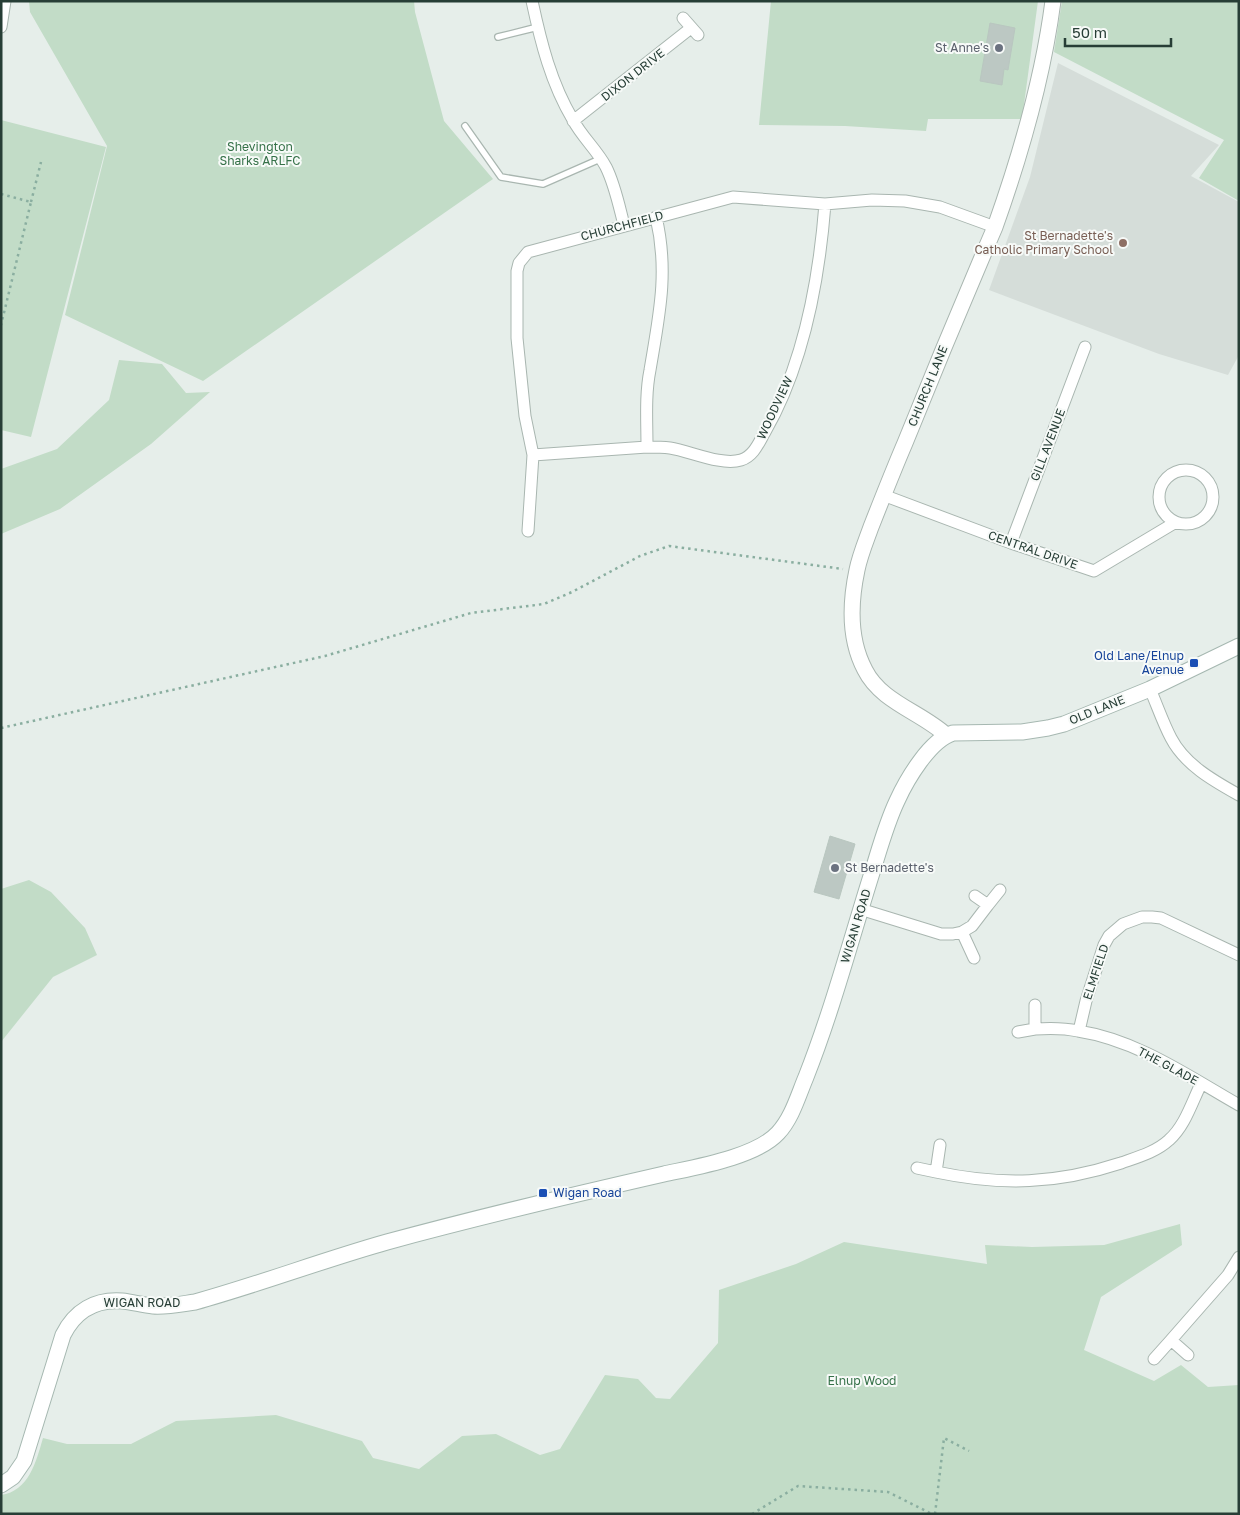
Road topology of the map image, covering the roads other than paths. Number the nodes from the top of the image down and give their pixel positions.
1 (5, 1) edge
2 (532, 1) edge
3 (1053, 1) edge
4 (682, 18) dead end
5 (1, 27) edge
6 (538, 27) junction
7 (498, 37) dead end
8 (573, 121) junction
9 (465, 126) dead end
10 (600, 159) junction
11 (825, 204) junction
12 (656, 218) junction
13 (624, 225) junction
14 (995, 227) junction
15 (1085, 346) dead end
16 (647, 447) junction
17 (533, 455) junction
18 (883, 495) junction
19 (1176, 522) junction
20 (528, 531) dead end
21 (1011, 543) junction
22 (1239, 646) edge
23 (1150, 689) junction
24 (946, 735) junction
25 (1239, 795) edge
26 (1000, 890) dead end
27 (975, 896) dead end
28 (988, 905) junction
29 (860, 909) junction
30 (962, 932) junction
31 (1238, 953) edge
32 (974, 958) dead end
33 (1035, 1005) dead end
34 (1035, 1029) junction
35 (1079, 1031) junction
36 (1018, 1032) dead end
37 (1201, 1084) junction
38 (1239, 1105) edge
39 (940, 1145) dead end
40 (917, 1168) dead end
41 (936, 1172) junction
42 (1239, 1257) edge
43 (1171, 1340) junction
44 (1188, 1355) dead end
45 (1154, 1359) dead end
46 (1, 1485) edge

1 - 5 street
2 - 6 street
3 - 14 main road, CHURCH LANE
4 - 8 street, DIXON DRIVE
6 - 7 lane
6 - 8 street
8 - 10 street
9 - 10 lane
10 - 13 street
11 - 12 street, CHURCHFIELD
11 - 14 street, CHURCHFIELD
11 - 16 street, WOODVIEW
12 - 13 street, CHURCHFIELD
12 - 16 street
13 - 17 street, CHURCHFIELD
14 - 18 main road, CHURCH LANE
15 - 21 street, GILL AVENUE
16 - 17 street, WOODVIEW
17 - 20 street, CHURCHFIELD
18 - 21 street, CENTRAL DRIVE
18 - 24 main road, CHURCH LANE
19 - 19 street, CENTRAL DRIVE
19 - 21 street, CENTRAL DRIVE
22 - 23 main road, OLD LANE
23 - 24 main road, OLD LANE
23 - 25 street
24 - 29 main road, WIGAN ROAD
26 - 28 street
27 - 28 street
28 - 30 street
29 - 30 street
29 - 46 main road, WIGAN ROAD
30 - 32 street
31 - 35 street, ELMFIELD
33 - 34 street
34 - 35 street, THE GLADE
34 - 36 street, THE GLADE
35 - 37 street, THE GLADE
37 - 38 street, THE GLADE
37 - 41 street
39 - 41 street
40 - 41 street
42 - 43 street
43 - 44 street
43 - 45 street

